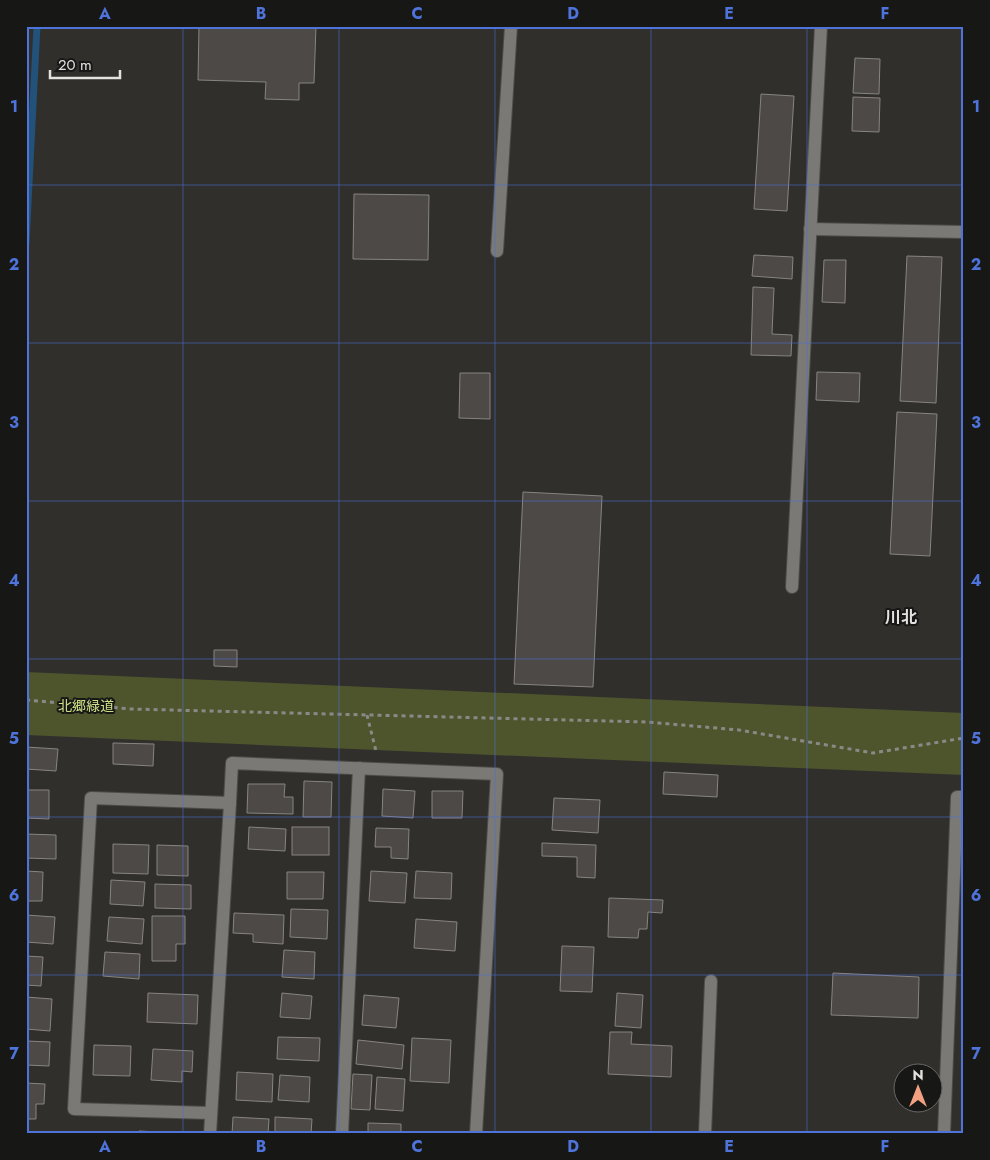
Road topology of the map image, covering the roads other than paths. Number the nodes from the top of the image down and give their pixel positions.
1 (511, 26) edge
2 (820, 26) edge
3 (810, 229) junction
4 (964, 232) edge
5 (497, 251) dead end
6 (792, 587) dead end
7 (359, 768) junction
8 (964, 797) edge
9 (230, 803) junction
10 (711, 980) dead end
11 (210, 1113) junction
12 (210, 1134) edge
13 (342, 1134) edge
14 (476, 1134) edge
15 (705, 1134) edge
16 (944, 1134) edge

1 - 5 street
2 - 3 street
3 - 4 street
3 - 6 street
7 - 9 street
7 - 13 street
7 - 14 street
8 - 16 street
9 - 11 street
9 - 11 street
10 - 15 street
11 - 12 street

